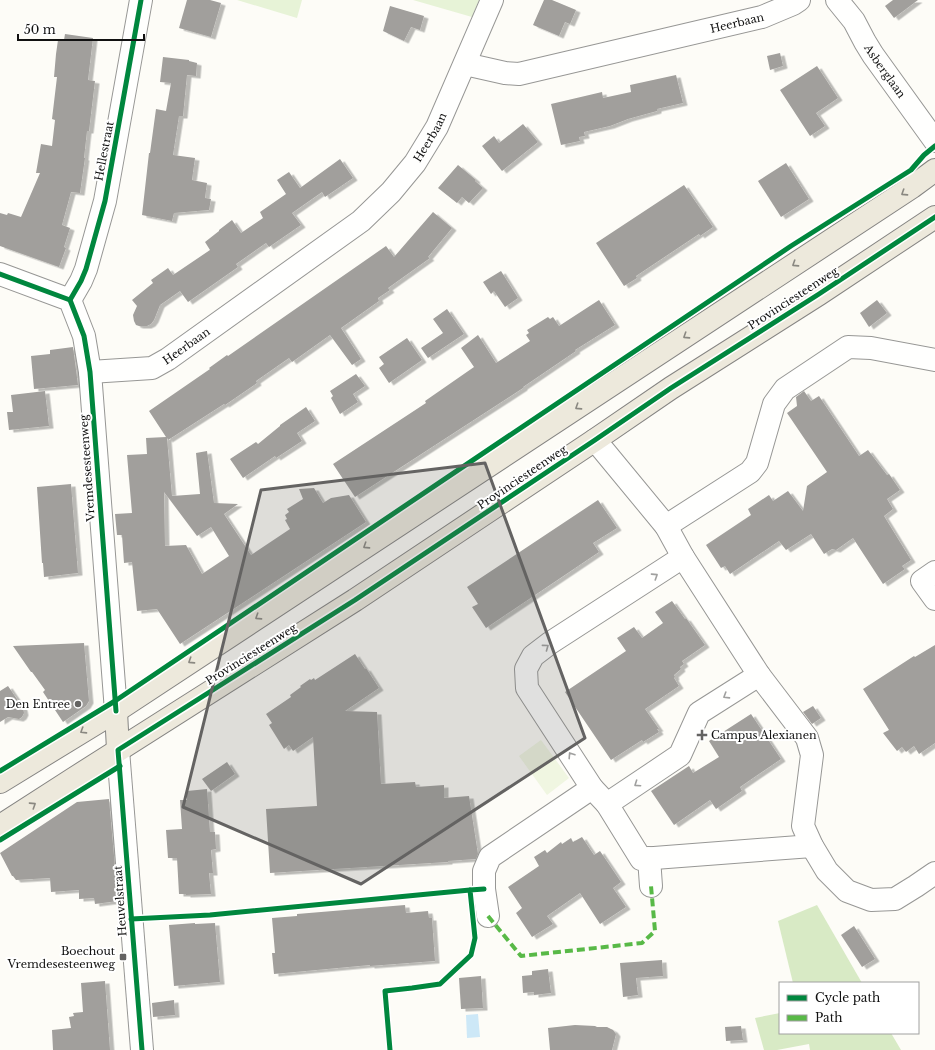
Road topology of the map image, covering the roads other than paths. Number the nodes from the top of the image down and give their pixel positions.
1 (141, 0) edge
2 (492, 0) edge
3 (800, 0) edge
4 (837, 0) edge
5 (465, 64) junction
6 (935, 141) edge
7 (935, 170) edge
8 (935, 217) edge
9 (0, 274) edge
10 (70, 300) junction
11 (935, 360) edge
12 (90, 372) junction
13 (595, 440) junction
14 (666, 526) junction
15 (683, 557) junction
16 (935, 572) edge
17 (935, 599) edge
18 (759, 675) junction
19 (116, 711) junction
20 (118, 750) junction
21 (0, 782) edge
22 (592, 788) junction
23 (607, 804) junction
24 (0, 826) edge
25 (812, 846) junction
26 (649, 858) junction
27 (935, 873) edge
28 (651, 886) dead end
29 (488, 916) dead end
30 (142, 1050) edge

1 - 10 street, Hellestraat
2 - 5 street
3 - 5 street, Heerbaan
4 - 6 street, Asberglaan
5 - 12 street, Heerbaan
7 -> 19 main road
8 - 13 main road, Provinciesteenweg
9 - 10 street
10 - 12 street, Vremdesesteenweg
11 - 14 street
12 - 19 street, Vremdesesteenweg
13 - 14 street
13 - 20 main road, Provinciesteenweg
14 - 15 street
15 - 18 street
22 -> 15 street
16 - 17 street
18 -> 23 street
18 - 25 street
19 - 20 main road
19 -> 21 main road
24 -> 20 main road, Provinciesteenweg
20 - 30 street, Heuvelstraat
22 - 23 street
22 - 29 street
23 - 26 street
25 - 26 street
25 - 27 street
26 - 28 street

